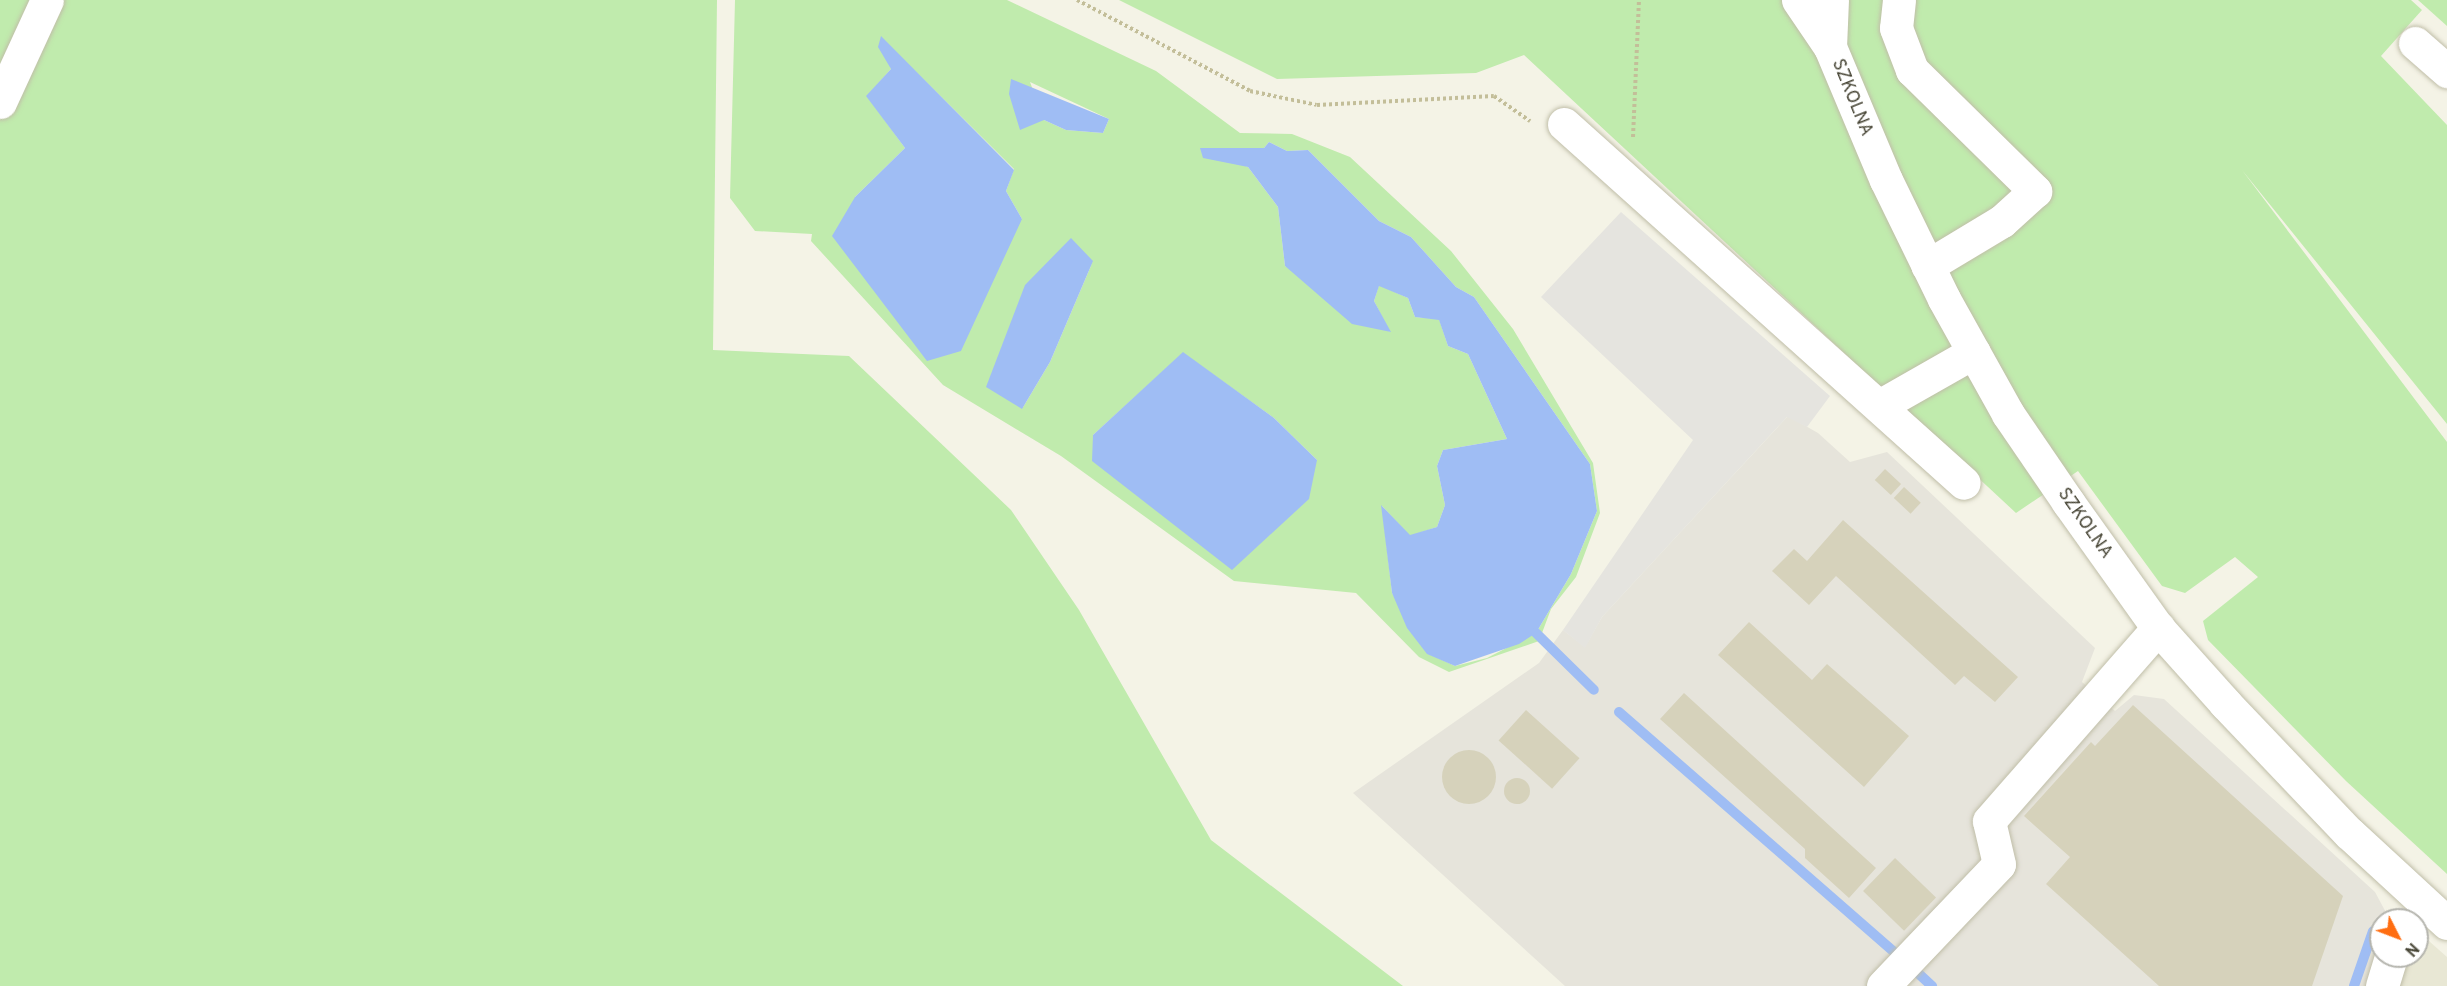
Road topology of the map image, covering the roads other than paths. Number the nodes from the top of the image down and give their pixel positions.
1 (47, 0) edge
2 (1798, 0) edge
3 (1832, 0) edge
4 (1899, 0) edge
5 (2415, 42) dead end
6 (1830, 47) junction
7 (2447, 71) edge
8 (0, 102) edge
9 (1569, 129) road end
10 (1927, 266) junction
11 (1974, 352) junction
12 (1879, 406) junction
13 (1964, 483) dead end
14 (2158, 628) junction
15 (2409, 907) edge
16 (2447, 923) edge
17 (2387, 968) edge
18 (1883, 986) edge
19 (2382, 986) edge

1 - 8 street
2 - 6 street, SZKOLNA
3 - 6 street, SZKOLNA
4 - 10 street
5 - 7 street
6 - 10 street, SZKOLNA
9 - 12 street
10 - 11 street, SZKOLNA
11 - 12 street
11 - 14 street, SZKOLNA
12 - 13 street
14 - 15 street, SZKOLNA
14 - 18 street
15 - 16 street, SZKOLNA
17 - 19 street

